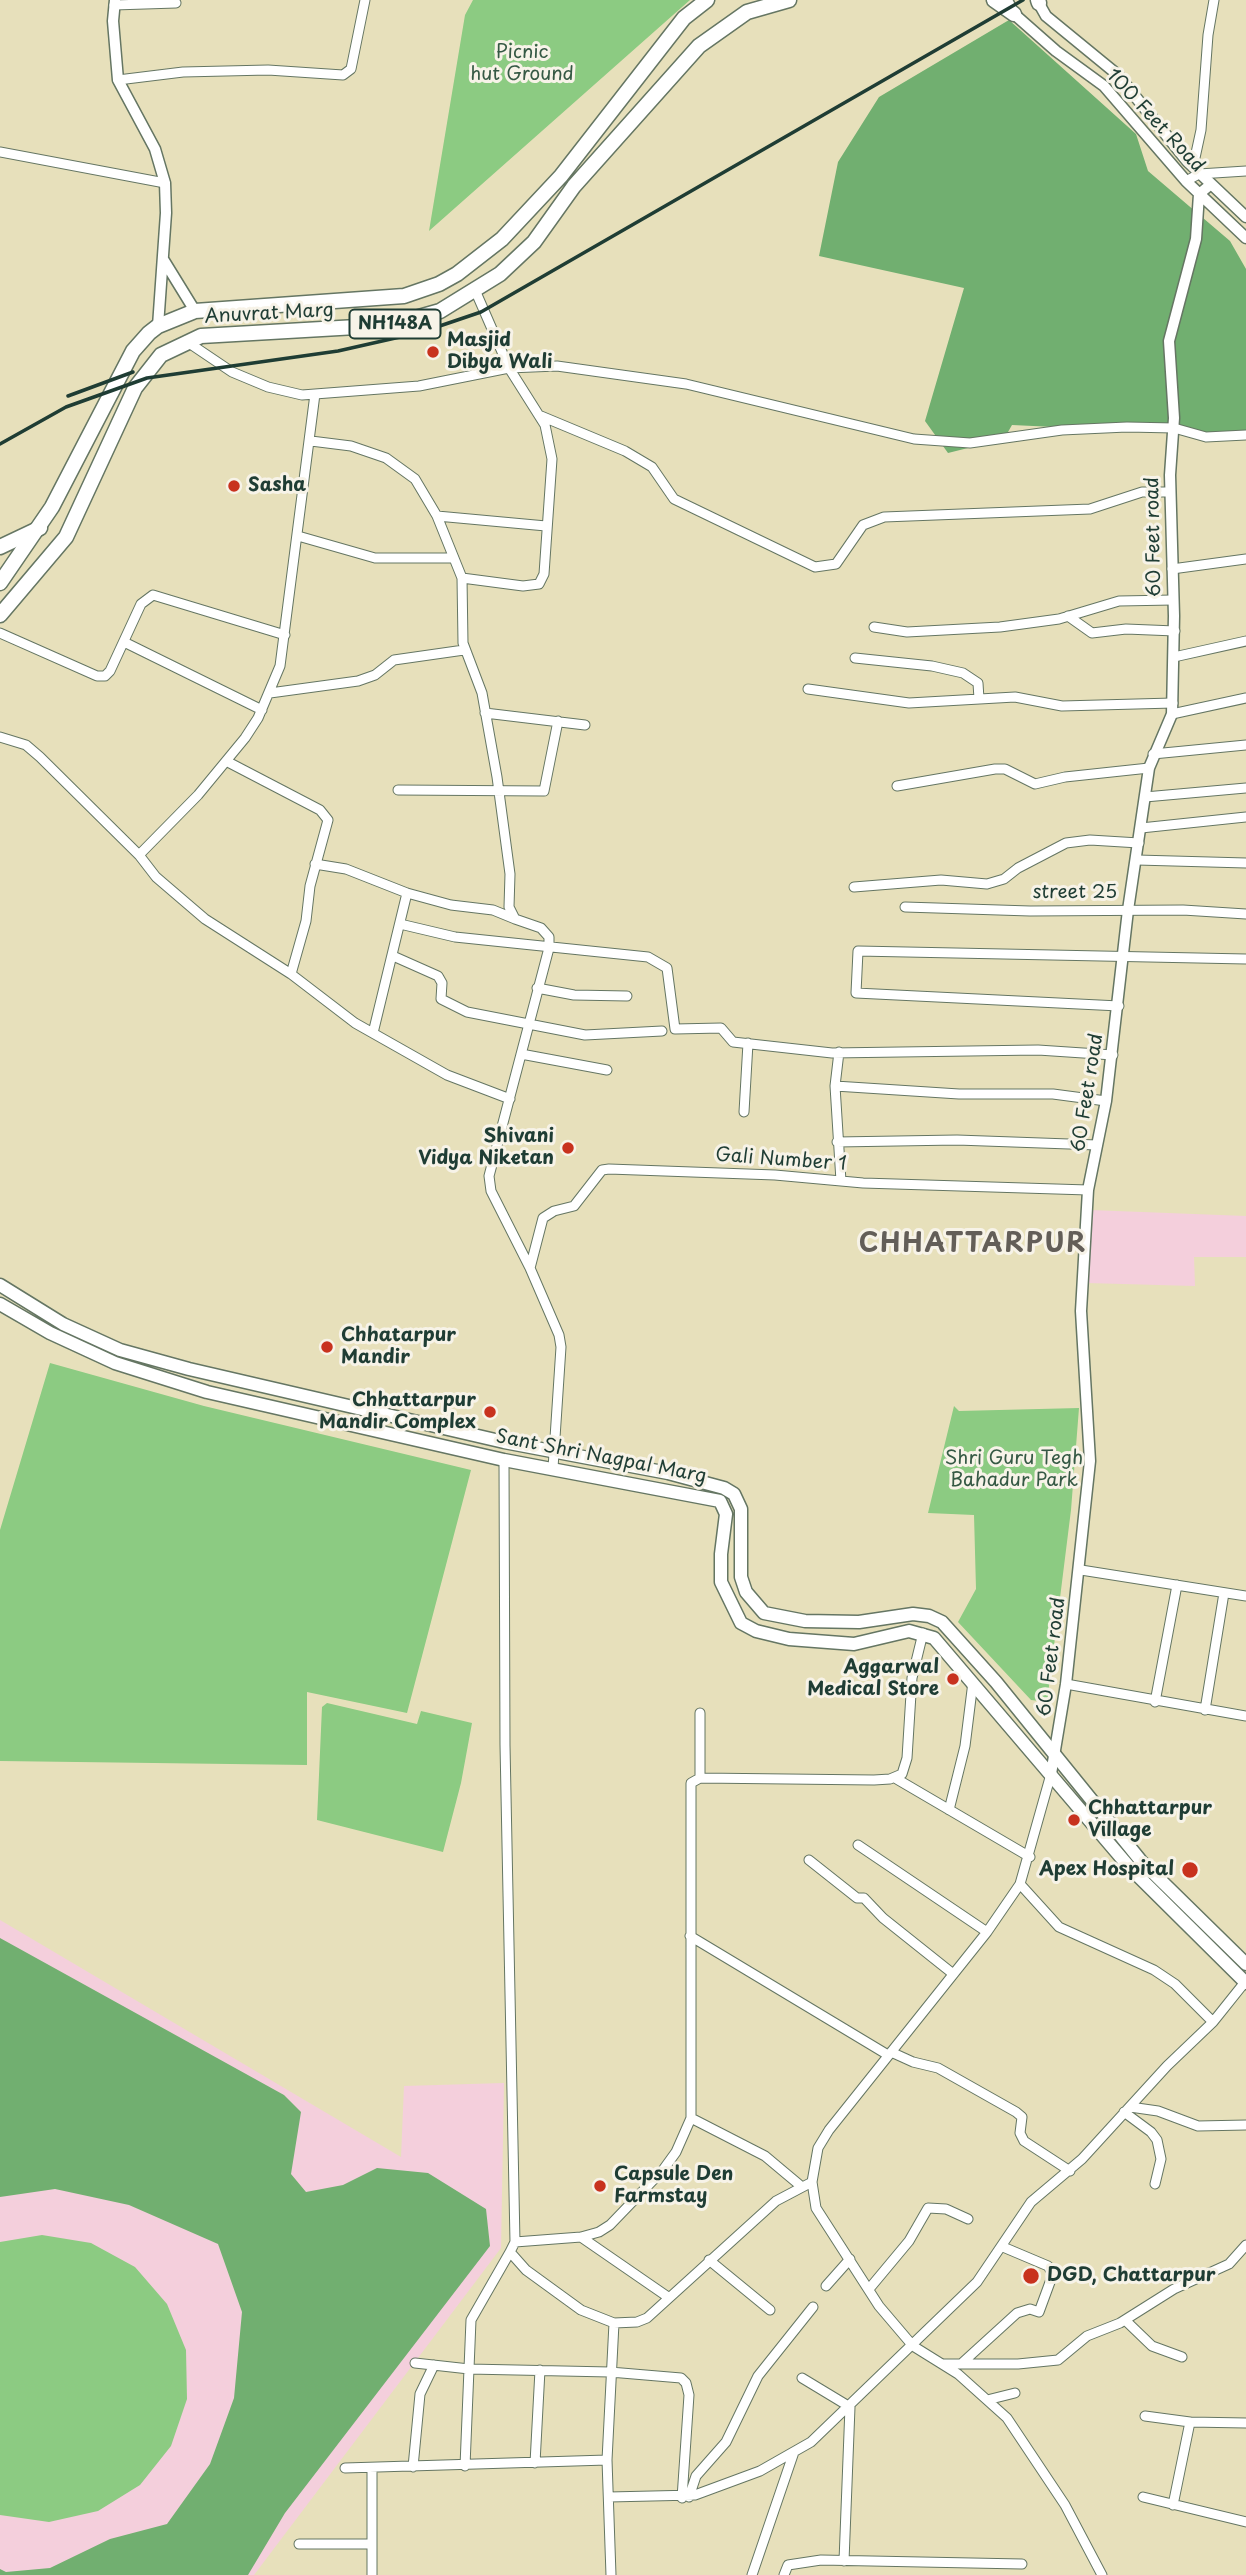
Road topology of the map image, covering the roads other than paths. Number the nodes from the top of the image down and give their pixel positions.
1 (365, 0) edge
2 (707, 0) edge
3 (789, 0) edge
4 (994, 0) edge
5 (1007, 0) edge
6 (1214, 0) edge
7 (1038, 1) edge
8 (114, 3) edge
9 (176, 3) dead end
10 (1014, 14) junction
11 (118, 80) junction
12 (0, 152) edge
13 (1196, 170) junction
14 (1246, 170) edge
15 (1186, 181) junction
16 (165, 183) junction
17 (1210, 185) junction
18 (1199, 194) junction
19 (1246, 217) edge
20 (1246, 238) edge
21 (162, 257) junction
22 (475, 290) junction
23 (195, 311) junction
24 (158, 326) junction
25 (186, 341) junction
26 (509, 368) junction
27 (315, 394) junction
28 (541, 416) junction
29 (1173, 434) junction
30 (1246, 435) edge
31 (311, 441) junction
32 (1171, 492) junction
33 (437, 516) junction
34 (547, 526) junction
35 (40, 528) junction
36 (298, 536) junction
37 (0, 547) edge
38 (454, 558) junction
39 (1246, 559) edge
40 (1172, 569) junction
41 (462, 578) junction
42 (0, 585) edge
43 (18, 597) junction
44 (1173, 600) junction
45 (0, 615) edge
46 (1068, 616) junction
47 (874, 627) dead end
48 (1175, 631) junction
49 (0, 633) edge
50 (285, 635) junction
51 (1246, 641) edge
52 (124, 642) junction
53 (464, 650) junction
54 (1174, 657) junction
55 (855, 658) dead end
56 (808, 689) dead end
57 (270, 692) junction
58 (1246, 698) edge
59 (979, 699) junction
60 (1172, 708) junction
61 (262, 709) junction
62 (485, 713) junction
63 (558, 721) junction
64 (586, 725) dead end
65 (0, 737) edge
66 (1246, 745) edge
67 (1153, 754) junction
68 (226, 761) junction
69 (1149, 768) junction
70 (897, 786) dead end
71 (1246, 788) edge
72 (398, 790) dead end
73 (499, 790) junction
74 (1145, 797) junction
75 (1246, 817) edge
76 (1141, 828) junction
77 (1139, 843) junction
78 (139, 855) junction
79 (1137, 860) junction
80 (1246, 863) edge
81 (315, 864) junction
82 (854, 887) dead end
83 (407, 893) junction
84 (905, 907) dead end
85 (1128, 911) junction
86 (1246, 914) edge
87 (515, 919) junction
88 (400, 923) junction
89 (549, 948) junction
90 (393, 956) junction
91 (1125, 957) junction
92 (1246, 959) edge
93 (291, 974) junction
94 (537, 988) junction
95 (627, 996) dead end
96 (1119, 1006) junction
97 (527, 1024) junction
98 (662, 1031) dead end
99 (373, 1033) junction
100 (748, 1043) junction
101 (839, 1052) junction
102 (520, 1054) junction
103 (1113, 1055) junction
104 (607, 1070) dead end
105 (835, 1086) junction
106 (510, 1099) junction
107 (1106, 1101) junction
108 (744, 1112) dead end
109 (836, 1142) junction
110 (1097, 1145) junction
111 (841, 1181) junction
112 (1088, 1190) junction
113 (530, 1268) junction
114 (0, 1285) edge
115 (0, 1304) edge
116 (265, 1388) junction
117 (260, 1403) junction
118 (554, 1451) junction
119 (504, 1460) junction
120 (553, 1468) junction
121 (1081, 1570) junction
122 (1177, 1586) junction
123 (1224, 1593) junction
124 (1246, 1596) edge
125 (923, 1633) junction
126 (972, 1682) junction
127 (1066, 1684) junction
128 (1155, 1702) junction
129 (1205, 1710) junction
130 (700, 1713) dead end
131 (1246, 1716) edge
132 (1057, 1756) junction
133 (1051, 1774) junction
134 (700, 1778) junction
135 (895, 1778) junction
136 (949, 1810) junction
137 (858, 1846) dead end
138 (1030, 1857) junction
139 (810, 1860) dead end
140 (1020, 1884) junction
141 (988, 1932) junction
142 (690, 1936) junction
143 (1246, 1964) edge
144 (952, 1973) junction
145 (1246, 1983) edge
146 (1213, 2022) junction
147 (890, 2054) junction
148 (1127, 2110) junction
149 (691, 2118) junction
150 (1246, 2125) edge
151 (1070, 2171) junction
152 (812, 2182) junction
153 (1155, 2184) dead end
154 (802, 2186) junction
155 (968, 2219) dead end
156 (581, 2237) junction
157 (515, 2242) junction
158 (1246, 2245) edge
159 (1003, 2247) junction
160 (510, 2252) junction
161 (850, 2259) junction
162 (709, 2260) junction
163 (826, 2286) dead end
164 (869, 2289) junction
165 (668, 2297) junction
166 (813, 2307) dead end
167 (770, 2310) dead end
168 (1125, 2320) junction
169 (614, 2323) junction
170 (913, 2346) junction
171 (1182, 2357) dead end
172 (415, 2363) dead end
173 (941, 2364) junction
174 (961, 2364) junction
175 (434, 2365) junction
176 (469, 2369) junction
177 (540, 2370) junction
178 (610, 2372) junction
179 (802, 2378) dead end
180 (1015, 2393) dead end
181 (987, 2400) junction
182 (850, 2407) junction
183 (1145, 2416) dead end
184 (1190, 2422) junction
185 (1246, 2423) edge
186 (794, 2452) junction
187 (607, 2460) junction
188 (535, 2463) junction
189 (465, 2466) junction
190 (413, 2467) junction
191 (345, 2468) dead end
192 (372, 2468) junction
193 (609, 2497) junction
194 (685, 2497) junction
195 (1143, 2497) dead end
196 (1173, 2505) junction
197 (1246, 2522) edge
198 (299, 2544) dead end
199 (372, 2544) junction
200 (844, 2561) junction
201 (917, 2564) junction
202 (1022, 2564) dead end
203 (372, 2575) edge
204 (611, 2575) edge
205 (751, 2575) edge
206 (784, 2575) edge
207 (917, 2575) edge
208 (1102, 2575) edge

1 - 11 street
2 - 23 main road, Anuvrat Marg / NH148A
3 - 22 main road, Anuvrat Marg / NH148A
4 - 10 main road
5 - 10 street, 100 Feet Road
6 - 13 street
7 - 13 street, 100 Feet Road
8 - 9 street
8 - 11 street
10 - 15 street, 100 Feet Road
11 - 16 street
12 - 16 street
13 - 14 street
13 - 15 street
13 - 17 street, 100 Feet Road
15 - 18 street, 100 Feet Road
16 - 21 street
17 - 18 street
17 - 19 street, 100 Feet Road
18 - 20 street, 100 Feet Road
18 - 29 street, 60 Feet road
21 - 23 street
21 - 24 street
22 - 25 main road, Anuvrat Marg / NH148A
22 - 26 street
23 - 24 main road, Anuvrat Marg / NH148A
24 - 35 main road, Anuvrat Marg / NH148A
25 - 27 street
25 - 43 main road, Anuvrat Marg / NH148A
26 - 27 street
26 - 28 street
26 - 29 street
27 - 31 street
28 - 32 street
28 - 34 street
29 - 30 street
29 - 32 street, 60 Feet road
31 - 33 street
31 - 36 street
32 - 40 street, 60 Feet road
33 - 34 street
33 - 38 street
34 - 41 street
35 - 37 main road
35 - 42 main road, Anuvrat Marg / NH148A
36 - 38 street
36 - 50 street
38 - 41 street
39 - 40 street
40 - 44 street, 60 Feet road
41 - 53 street
42 - 43 main road
43 - 45 main road, NH148A
44 - 46 street
44 - 48 street, 60 Feet road
46 - 47 street
46 - 48 street
48 - 54 street, 60 Feet road
49 - 52 street
50 - 52 street
50 - 57 street
51 - 54 street
52 - 61 street
53 - 57 street
53 - 62 street
54 - 60 street, 60 Feet road
55 - 59 street
56 - 59 street
57 - 61 street
58 - 60 street
59 - 60 street
60 - 67 street, 60 Feet road
61 - 68 street
62 - 63 street
62 - 73 street
63 - 64 street
63 - 73 street
65 - 78 street
66 - 67 street
67 - 69 street, 60 Feet road
68 - 78 street
68 - 81 street
69 - 70 street
69 - 74 street, 60 Feet road
71 - 74 street
72 - 73 street
73 - 87 street
74 - 76 street, 60 Feet road
75 - 76 street
76 - 77 street, 60 Feet road
77 - 79 street, 60 Feet road
77 - 82 street
78 - 93 street
79 - 80 street
79 - 85 street, 60 Feet road
81 - 83 street
81 - 93 street
83 - 87 street
83 - 88 street
84 - 85 street, street 25
85 - 86 street, street 25
85 - 91 street, 60 Feet road
87 - 89 street
88 - 89 street
88 - 90 street
89 - 94 street
89 - 100 street
90 - 97 street
90 - 99 street
91 - 92 street
91 - 96 street, 60 Feet road
91 - 96 street
93 - 99 street
94 - 95 street
94 - 97 street
96 - 103 street, 60 Feet road
97 - 98 street
97 - 102 street
99 - 106 street
100 - 101 street
100 - 108 street
101 - 103 street
101 - 105 street
102 - 104 street
102 - 106 street
103 - 107 street, 60 Feet road
105 - 107 street
105 - 109 street
106 - 113 street
107 - 110 street, 60 Feet road
109 - 110 street
109 - 111 street
110 - 112 street, 60 Feet road
111 - 112 street, Gali Number 1
111 - 113 street, Gali Number 1
112 - 121 street, 60 Feet road
113 - 118 street
114 - 116 main road, Sant Shri Nagpal Marg
115 - 117 main road, Sant Shri Nagpal Marg
116 - 117 main road
116 - 118 main road, Sant Shri Nagpal Marg
117 - 119 main road, Sant Shri Nagpal Marg
118 - 120 street
118 - 132 main road, Sant Shri Nagpal Marg
119 - 120 main road, Sant Shri Nagpal Marg
119 - 157 street
120 - 125 main road, Sant Shri Nagpal Marg
121 - 122 street
121 - 127 street, 60 Feet road
122 - 123 street
122 - 128 street
123 - 124 street
123 - 129 street
125 - 126 main road
125 - 135 street
126 - 133 main road
126 - 136 street
127 - 128 street
127 - 132 street, 60 Feet road
128 - 129 street
129 - 131 street
130 - 134 street
132 - 133 street, 60 Feet road
132 - 143 main road, Sant Shri Nagpal Marg
133 - 138 street
133 - 145 main road
134 - 135 street
134 - 142 street
135 - 136 street
136 - 138 street
137 - 141 street
138 - 140 street
139 - 144 street
140 - 141 street
140 - 146 street
141 - 144 street
142 - 147 street
142 - 149 street
144 - 147 street
145 - 146 street
146 - 148 street
147 - 151 street
147 - 152 street
148 - 150 street
148 - 151 street
148 - 153 street
149 - 154 street
149 - 156 street
151 - 159 street
152 - 154 street
152 - 161 street
154 - 162 street
155 - 164 street
156 - 157 street
156 - 165 street
157 - 160 street
158 - 168 street
159 - 170 street
159 - 174 street
160 - 169 street
160 - 176 street
161 - 163 street
161 - 164 street
162 - 165 street
162 - 167 street
164 - 170 street
165 - 169 street
166 - 194 street
168 - 171 street
168 - 174 street
169 - 178 street
170 - 173 street
170 - 182 street
172 - 175 street
173 - 174 street
173 - 181 street
175 - 176 street
175 - 190 street
176 - 177 street
176 - 189 street
177 - 178 street
177 - 188 street
178 - 187 street
178 - 194 street
179 - 182 street
180 - 181 street
181 - 208 street
182 - 186 street
182 - 200 street
183 - 184 street
184 - 185 street
184 - 196 street
186 - 194 street
186 - 205 street
187 - 188 street
187 - 193 street
188 - 189 street
189 - 190 street
190 - 192 street
191 - 192 street
192 - 199 street
193 - 194 street
193 - 204 street
195 - 196 street
196 - 197 street
198 - 199 street
199 - 203 street
200 - 201 street
200 - 206 street
201 - 202 street
201 - 207 street

